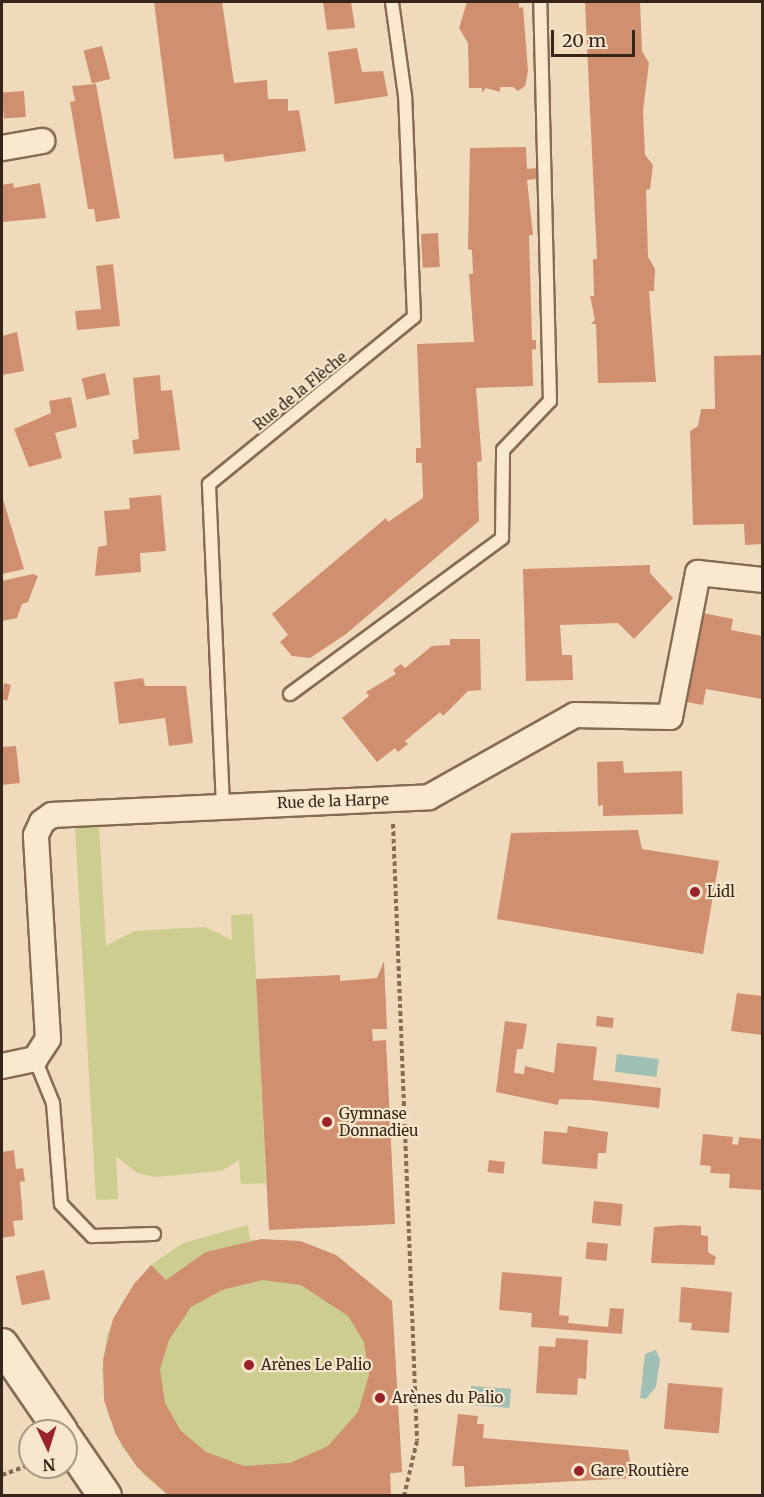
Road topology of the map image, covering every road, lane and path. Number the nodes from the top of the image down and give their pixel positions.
1 (392, 2) edge
2 (540, 2) edge
3 (42, 141) dead end
4 (2, 148) edge
5 (762, 579) edge
6 (290, 694) dead end
7 (392, 799) junction
8 (224, 806) junction
9 (35, 1059) junction
10 (2, 1066) edge
11 (154, 1234) dead end
12 (2, 1345) edge
13 (53, 1419) edge
14 (78, 1457) edge
15 (18, 1469) edge
16 (2, 1475) edge
17 (105, 1496) edge
18 (404, 1496) edge

1 - 8 lane, Rue de la Flèche
2 - 6 lane
3 - 4 street
5 - 7 street, Rue de la Harpe
7 - 8 street, Rue de la Harpe
7 - 18 path
8 - 9 street, Rue de la Harpe
9 - 10 street
9 - 11 lane
12 - 13 street
14 - 17 street
15 - 16 path

